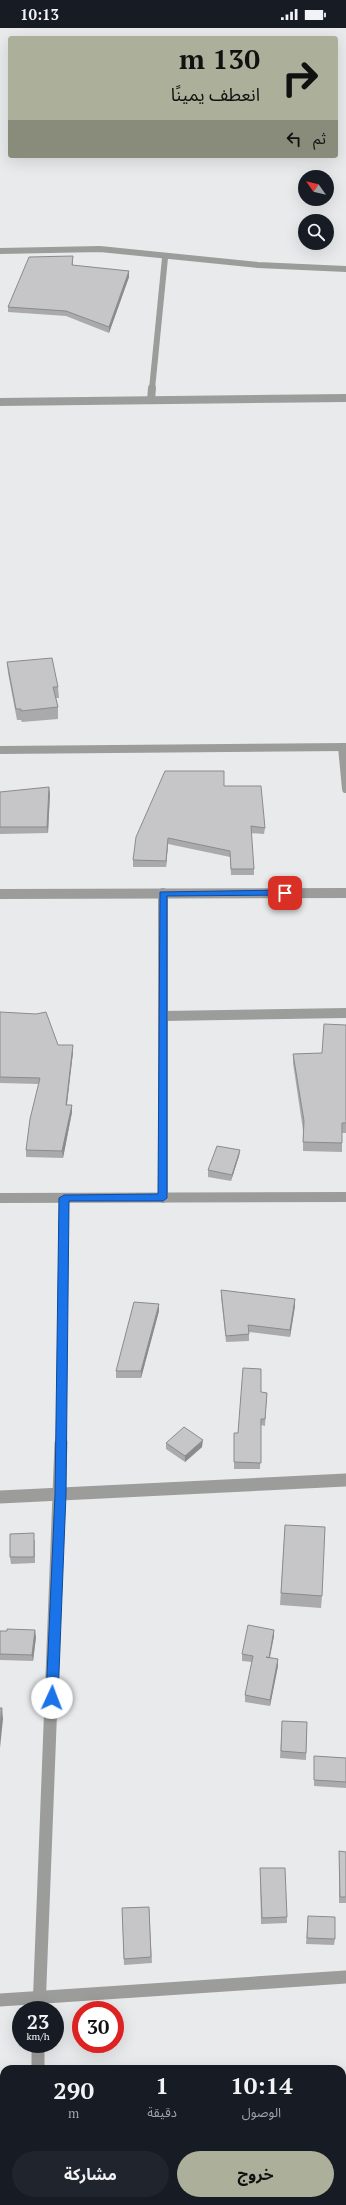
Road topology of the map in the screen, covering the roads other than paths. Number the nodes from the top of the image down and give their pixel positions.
1 (0, 251) edge
2 (165, 258) junction
3 (346, 269) edge
4 (346, 398) edge
5 (151, 400) junction
6 (0, 402) edge
7 (344, 747) edge
8 (0, 750) edge
9 (346, 789) edge
10 (163, 893) junction
11 (346, 893) edge
12 (0, 894) edge
13 (346, 1013) edge
14 (163, 1016) junction
15 (346, 1197) edge
16 (0, 1198) edge
17 (64, 1198) junction
18 (163, 1198) junction
19 (346, 1480) edge
20 (60, 1494) junction
21 (0, 1497) edge
22 (346, 1977) edge
23 (0, 2000) edge
24 (12, 2001) edge
25 (40, 2001) edge
26 (64, 2002) edge
27 (38, 2053) edge
28 (38, 2065) edge

1 - 2 street
2 - 3 street
2 - 5 street
4 - 5 street
5 - 6 street
7 - 8 street
7 - 9 street
10 - 11 street
10 - 12 street
10 - 14 street
13 - 14 street
14 - 18 street
15 - 18 street
16 - 17 street
17 - 18 street
17 - 20 street
19 - 20 street
20 - 21 street
20 - 25 street
22 - 26 street
23 - 24 street
27 - 28 street

